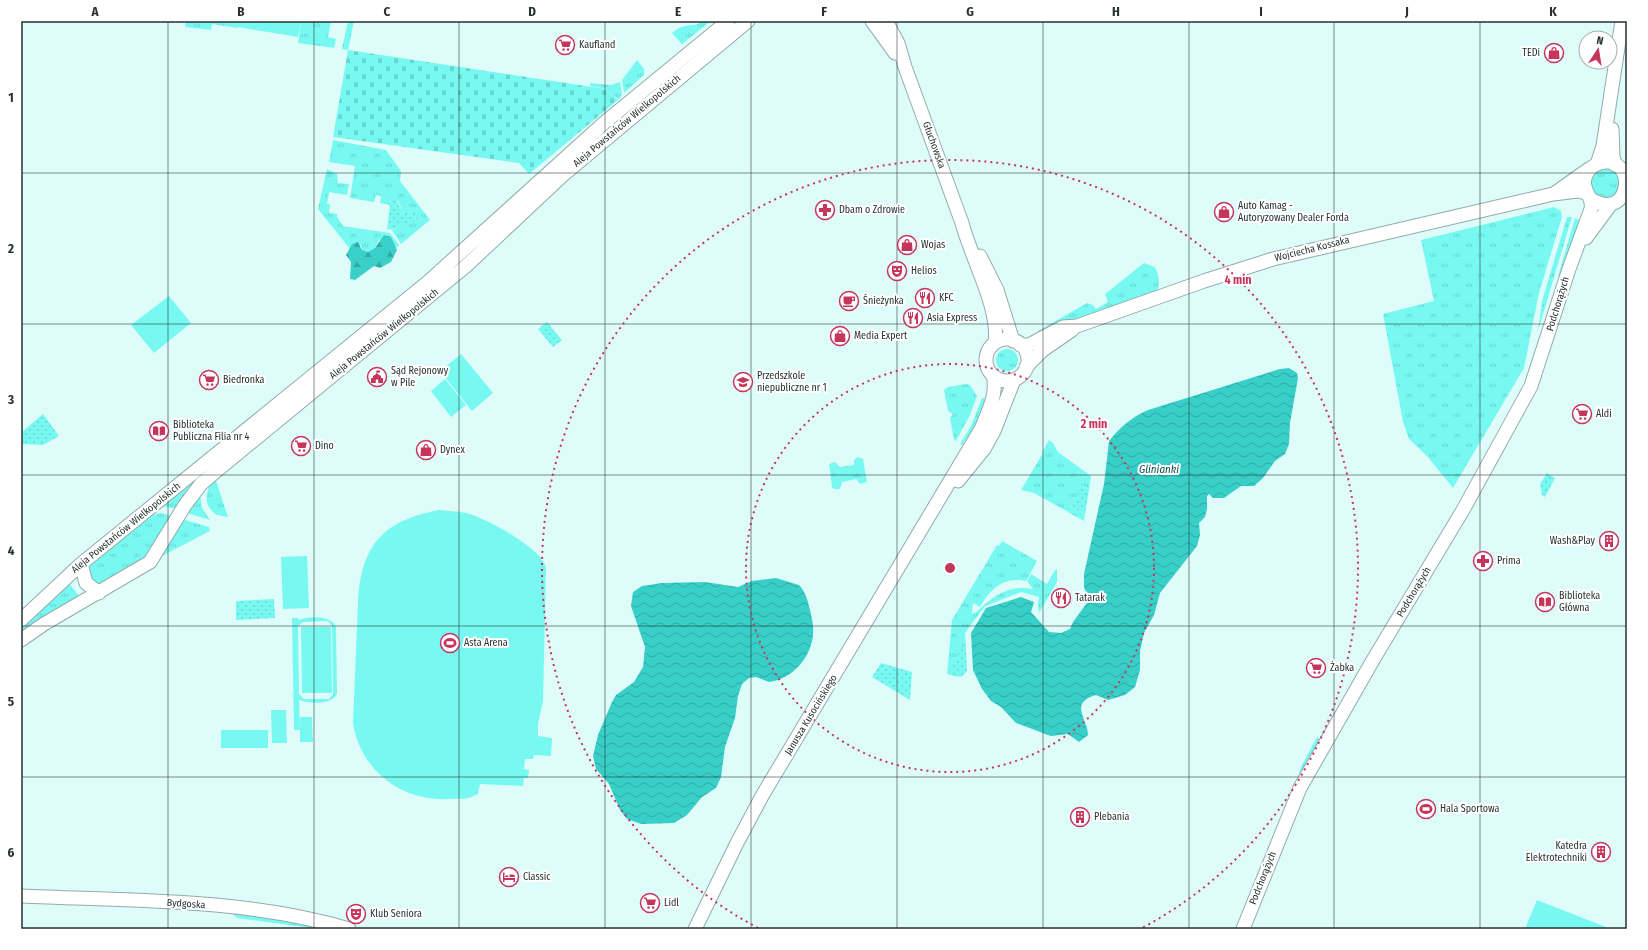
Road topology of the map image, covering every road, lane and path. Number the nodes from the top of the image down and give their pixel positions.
1 (728, 21) edge
2 (748, 21) edge
3 (872, 21) edge
4 (886, 21) edge
5 (1622, 21) edge
6 (905, 68) junction
7 (1611, 100) junction
8 (1594, 166) junction
9 (1621, 168) edge
10 (1626, 188) edge
11 (1553, 194) junction
12 (1589, 196) junction
13 (1611, 204) junction
14 (962, 223) junction
15 (1576, 252) junction
16 (1077, 326) junction
17 (995, 343) junction
18 (1017, 343) junction
19 (1026, 367) junction
20 (993, 375) junction
21 (1014, 380) junction
22 (936, 506) junction
23 (81, 564) junction
24 (99, 593) junction
25 (21, 620) edge
26 (21, 640) edge
27 (21, 896) edge
28 (349, 929) edge
29 (695, 929) edge
30 (1242, 929) edge

1 - 23 street, Aleja Powstańców Wielkopolskich
2 - 24 street, Aleja Powstańców Wielkopolskich
3 - 6 street, Głuchowska
4 - 6 street, Głuchowska
5 - 7 street
6 - 14 street, Głuchowska
7 - 8 street
7 - 9 street
8 - 9 street
8 - 11 street, Wojciecha Kossaka
8 - 12 street
9 - 10 street
10 - 13 street
11 - 12 street, Wojciecha Kossaka
11 - 16 street, Wojciecha Kossaka
12 - 13 street
12 - 15 street, Podchorążych
13 - 15 street, Podchorążych
14 - 17 street, Głuchowska
14 - 18 street, Głuchowska
15 - 30 street, Podchorążych
16 - 18 street, Wojciecha Kossaka
16 - 19 street, Wojciecha Kossaka
17 - 18 street
17 - 20 street
18 - 19 street
19 - 21 street
20 - 21 street
20 - 22 street, Janusza Kusocińskiego
21 - 22 street, Janusza Kusocińskiego
22 - 29 street, Janusza Kusocińskiego
23 - 24 street
23 - 25 street, Aleja Powstańców Wielkopolskich
24 - 26 street, Aleja Powstańców Wielkopolskich
27 - 28 street, Bydgoska

